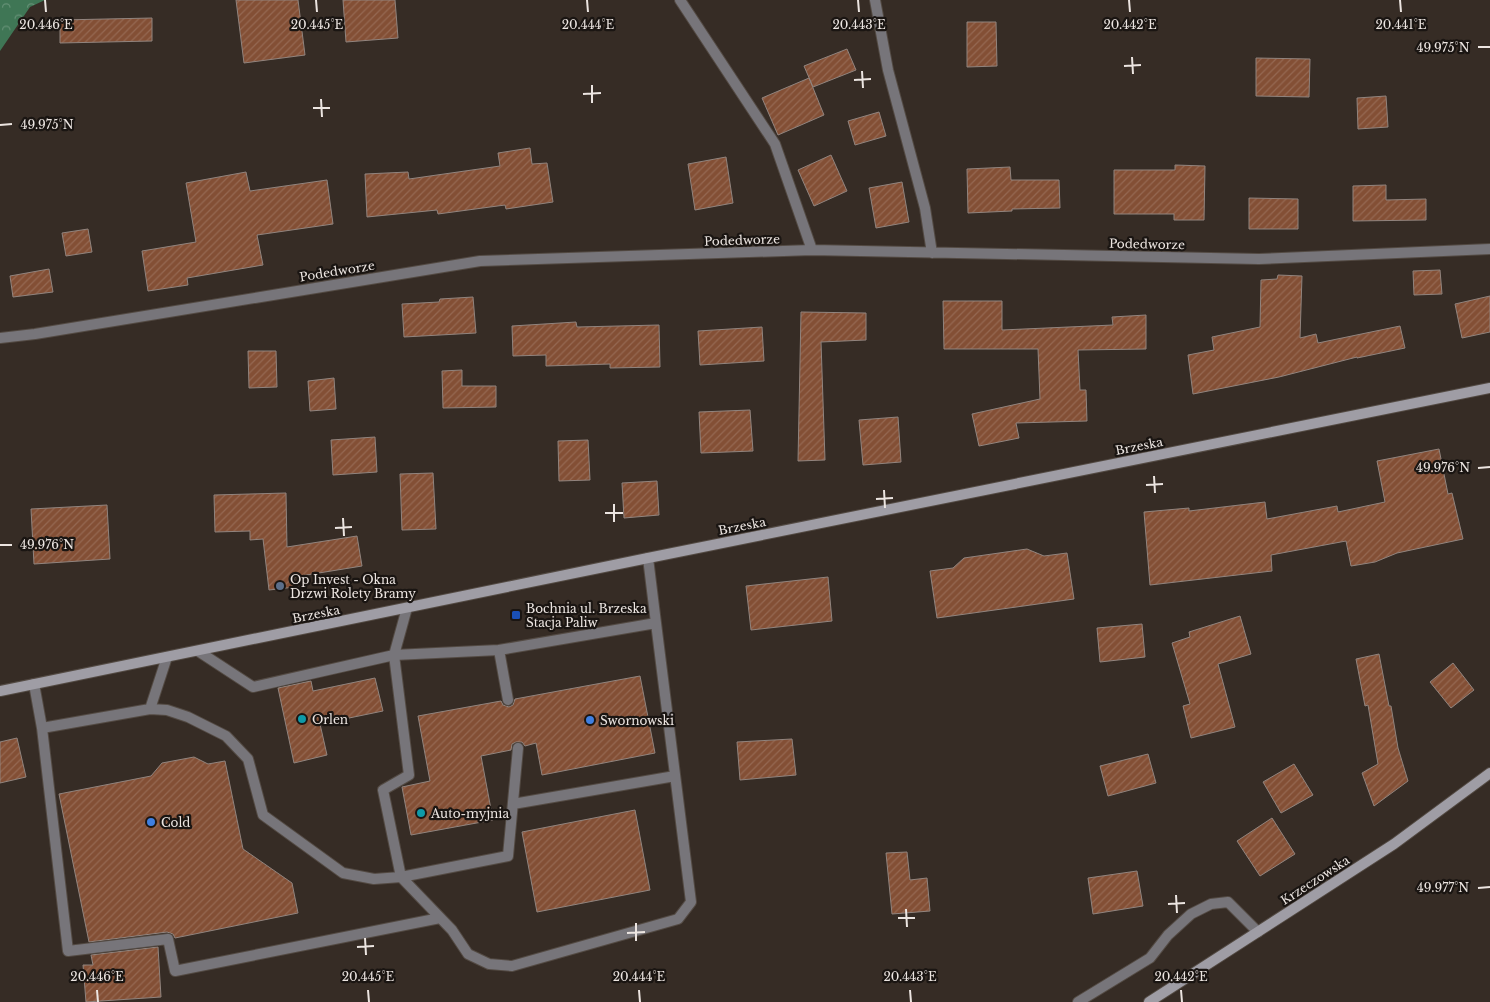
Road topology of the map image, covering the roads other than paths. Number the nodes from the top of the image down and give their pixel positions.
1 (680, 0) edge
2 (874, 0) edge
3 (1490, 249) edge
4 (812, 250) junction
5 (932, 253) junction
6 (0, 338) edge
7 (1490, 388) edge
8 (648, 558) junction
9 (407, 608) junction
10 (656, 624) junction
11 (499, 650) junction
12 (198, 651) junction
13 (394, 655) junction
14 (167, 657) junction
15 (34, 684) junction
16 (0, 691) edge
17 (508, 700) dead end
18 (150, 709) junction
19 (42, 728) junction
20 (518, 748) dead end
21 (1490, 773) edge
22 (675, 776) junction
23 (513, 804) junction
24 (400, 877) junction
25 (440, 918) junction
26 (1258, 932) junction
27 (1078, 1002) edge
28 (1149, 1002) edge

1 - 4 street
2 - 5 street
3 - 5 street, Podedworze
4 - 5 street, Podedworze
4 - 6 street, Podedworze
7 - 8 main road, Brzeska
8 - 9 main road, Brzeska
8 - 10 street
9 - 12 main road, Brzeska
9 - 13 street
10 - 11 street
10 - 22 street
11 - 13 street
11 - 17 street
12 - 13 street
12 - 14 main road, Brzeska
13 - 24 street
14 - 15 main road, Brzeska
14 - 18 street
15 - 16 main road, Brzeska
15 - 19 street
18 - 19 street
18 - 24 street
19 - 25 street
20 - 23 street
21 - 26 main road, Krzeczowska
22 - 23 street
22 - 25 street
23 - 24 street
24 - 25 street
26 - 27 street
26 - 28 main road, Krzeczowska

